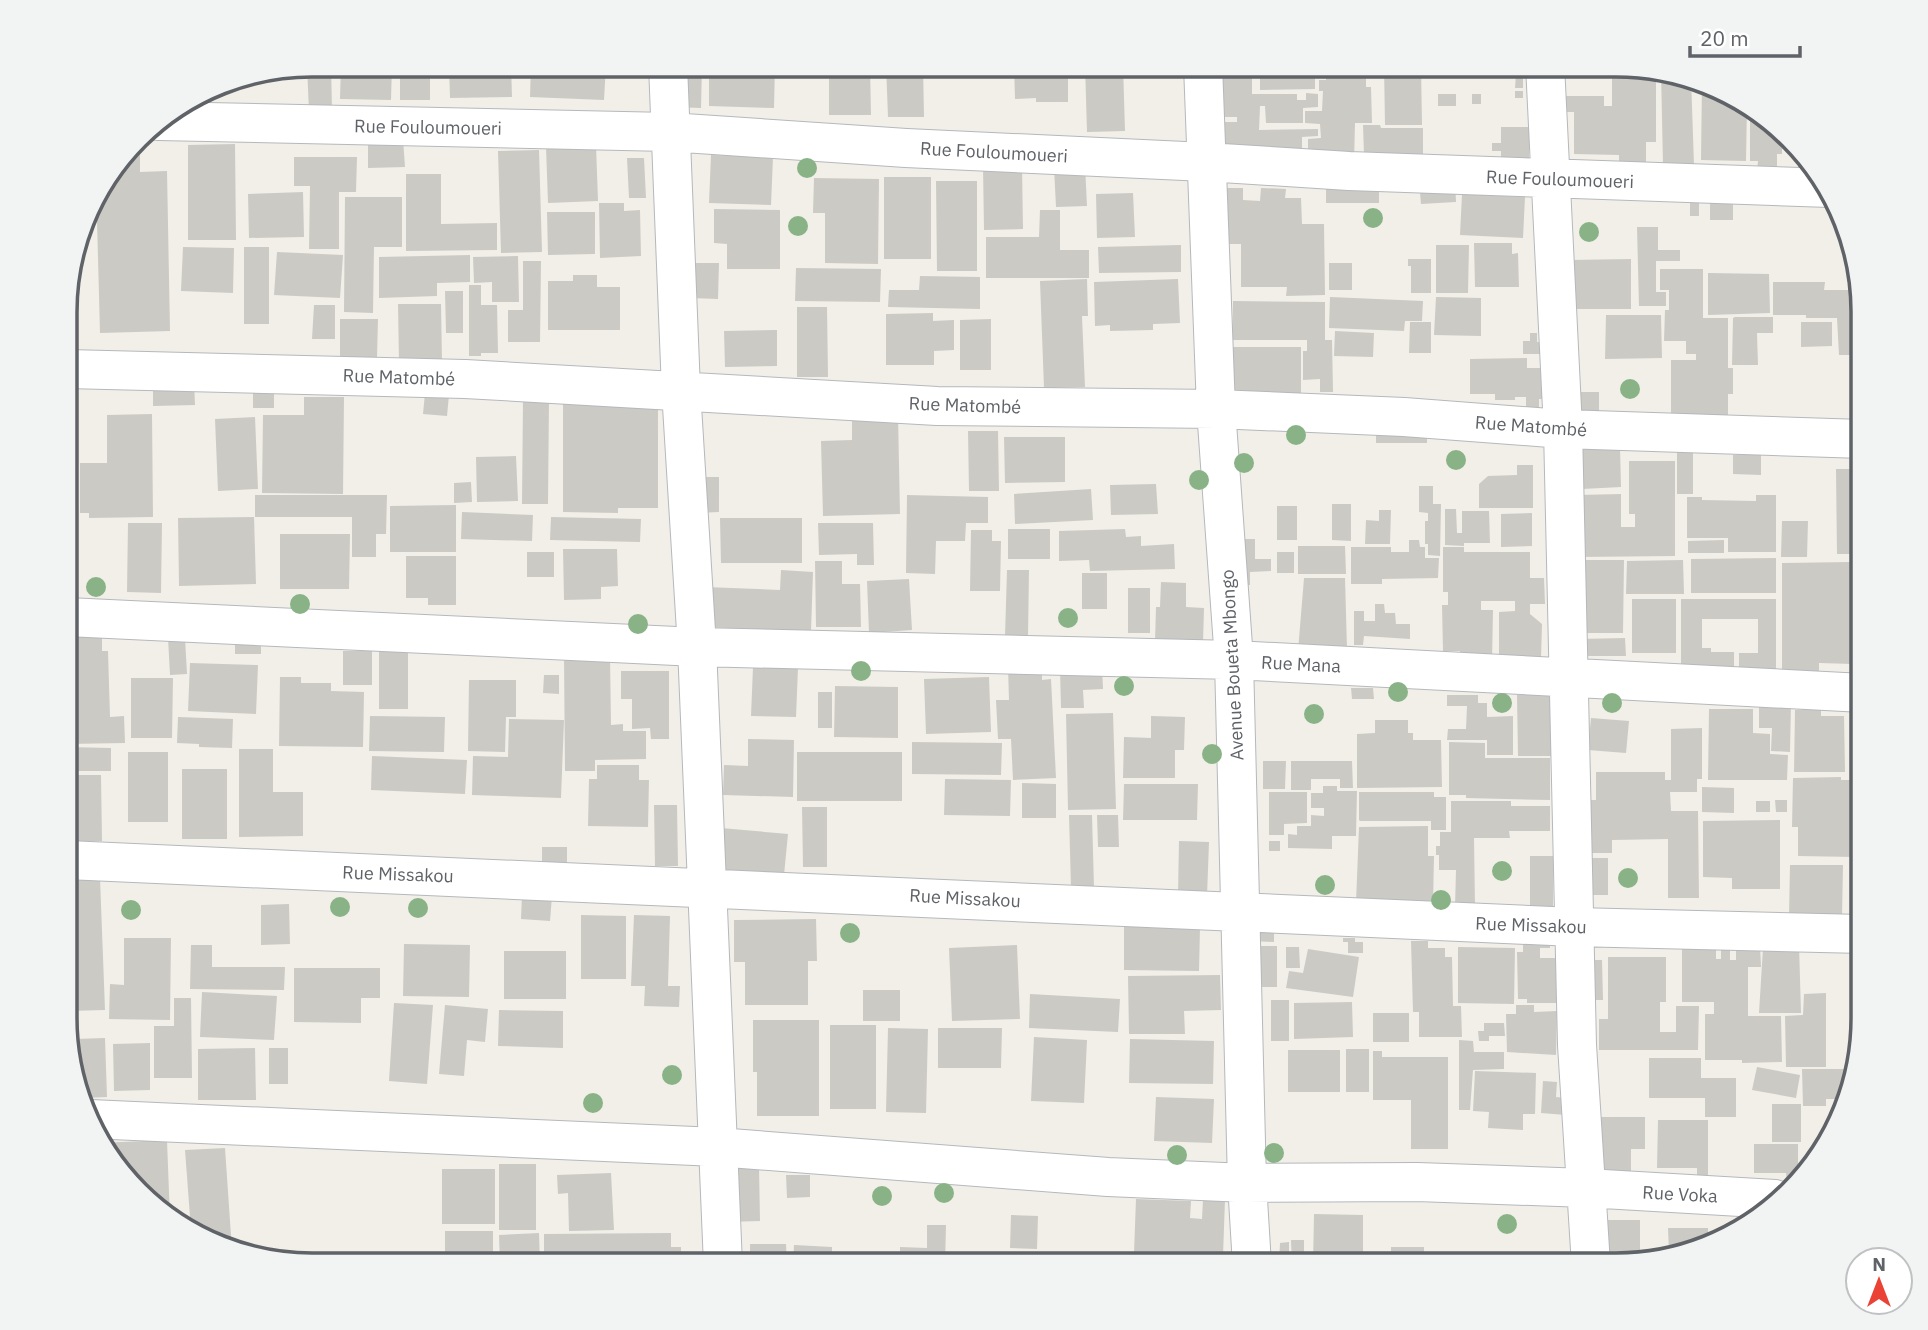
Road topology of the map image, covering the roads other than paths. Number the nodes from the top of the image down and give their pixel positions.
1 (668, 77) edge
2 (1203, 78) edge
3 (1546, 78) edge
4 (176, 121) edge
5 (669, 132) junction
6 (1206, 162) junction
7 (1552, 178) junction
8 (1814, 187) edge
9 (77, 369) edge
10 (681, 390) junction
11 (1216, 410) junction
12 (1563, 429) junction
13 (1850, 439) edge
14 (77, 617) edge
15 (697, 647) junction
16 (1234, 660) junction
17 (1569, 678) junction
18 (1850, 692) edge
19 (78, 860) edge
20 (706, 887) junction
21 (1242, 912) junction
22 (1574, 927) junction
23 (1850, 934) edge
24 (100, 1119) edge
25 (717, 1147) junction
26 (1247, 1183) junction
27 (1586, 1188) junction
28 (1766, 1199) edge
29 (722, 1252) edge
30 (1251, 1253) edge
31 (1590, 1253) edge

1 - 5 street
2 - 6 street, Avenue Boueta Mbongo
3 - 7 street
4 - 5 street, Rue Fouloumoueri
5 - 6 street, Rue Fouloumoueri
5 - 10 street
6 - 7 street, Rue Fouloumoueri
6 - 11 street, Avenue Boueta Mbongo
7 - 8 street, Rue Fouloumoueri
7 - 12 street
9 - 10 street, Rue Matombé
10 - 11 street, Rue Matombé
10 - 15 street
11 - 12 street, Rue Matombé
11 - 16 street, Avenue Boueta Mbongo
12 - 13 street, Rue Matombé
12 - 17 street
14 - 15 street, Rue Mana
15 - 16 street, Rue Mana
15 - 20 street
16 - 17 street, Rue Mana
16 - 21 street, Avenue Boueta Mbongo
17 - 18 street, Rue Mana
17 - 22 street
19 - 20 street, Rue Missakou
20 - 21 street, Rue Missakou
20 - 25 street
21 - 22 street, Rue Missakou
21 - 26 street, Avenue Boueta Mbongo
22 - 23 street, Rue Missakou
22 - 27 street
24 - 25 street, Rue Voka
25 - 26 street, Rue Voka
25 - 29 street
26 - 27 street, Rue Voka
26 - 30 street, Avenue Boueta Mbongo
27 - 28 street, Rue Voka
27 - 31 street

